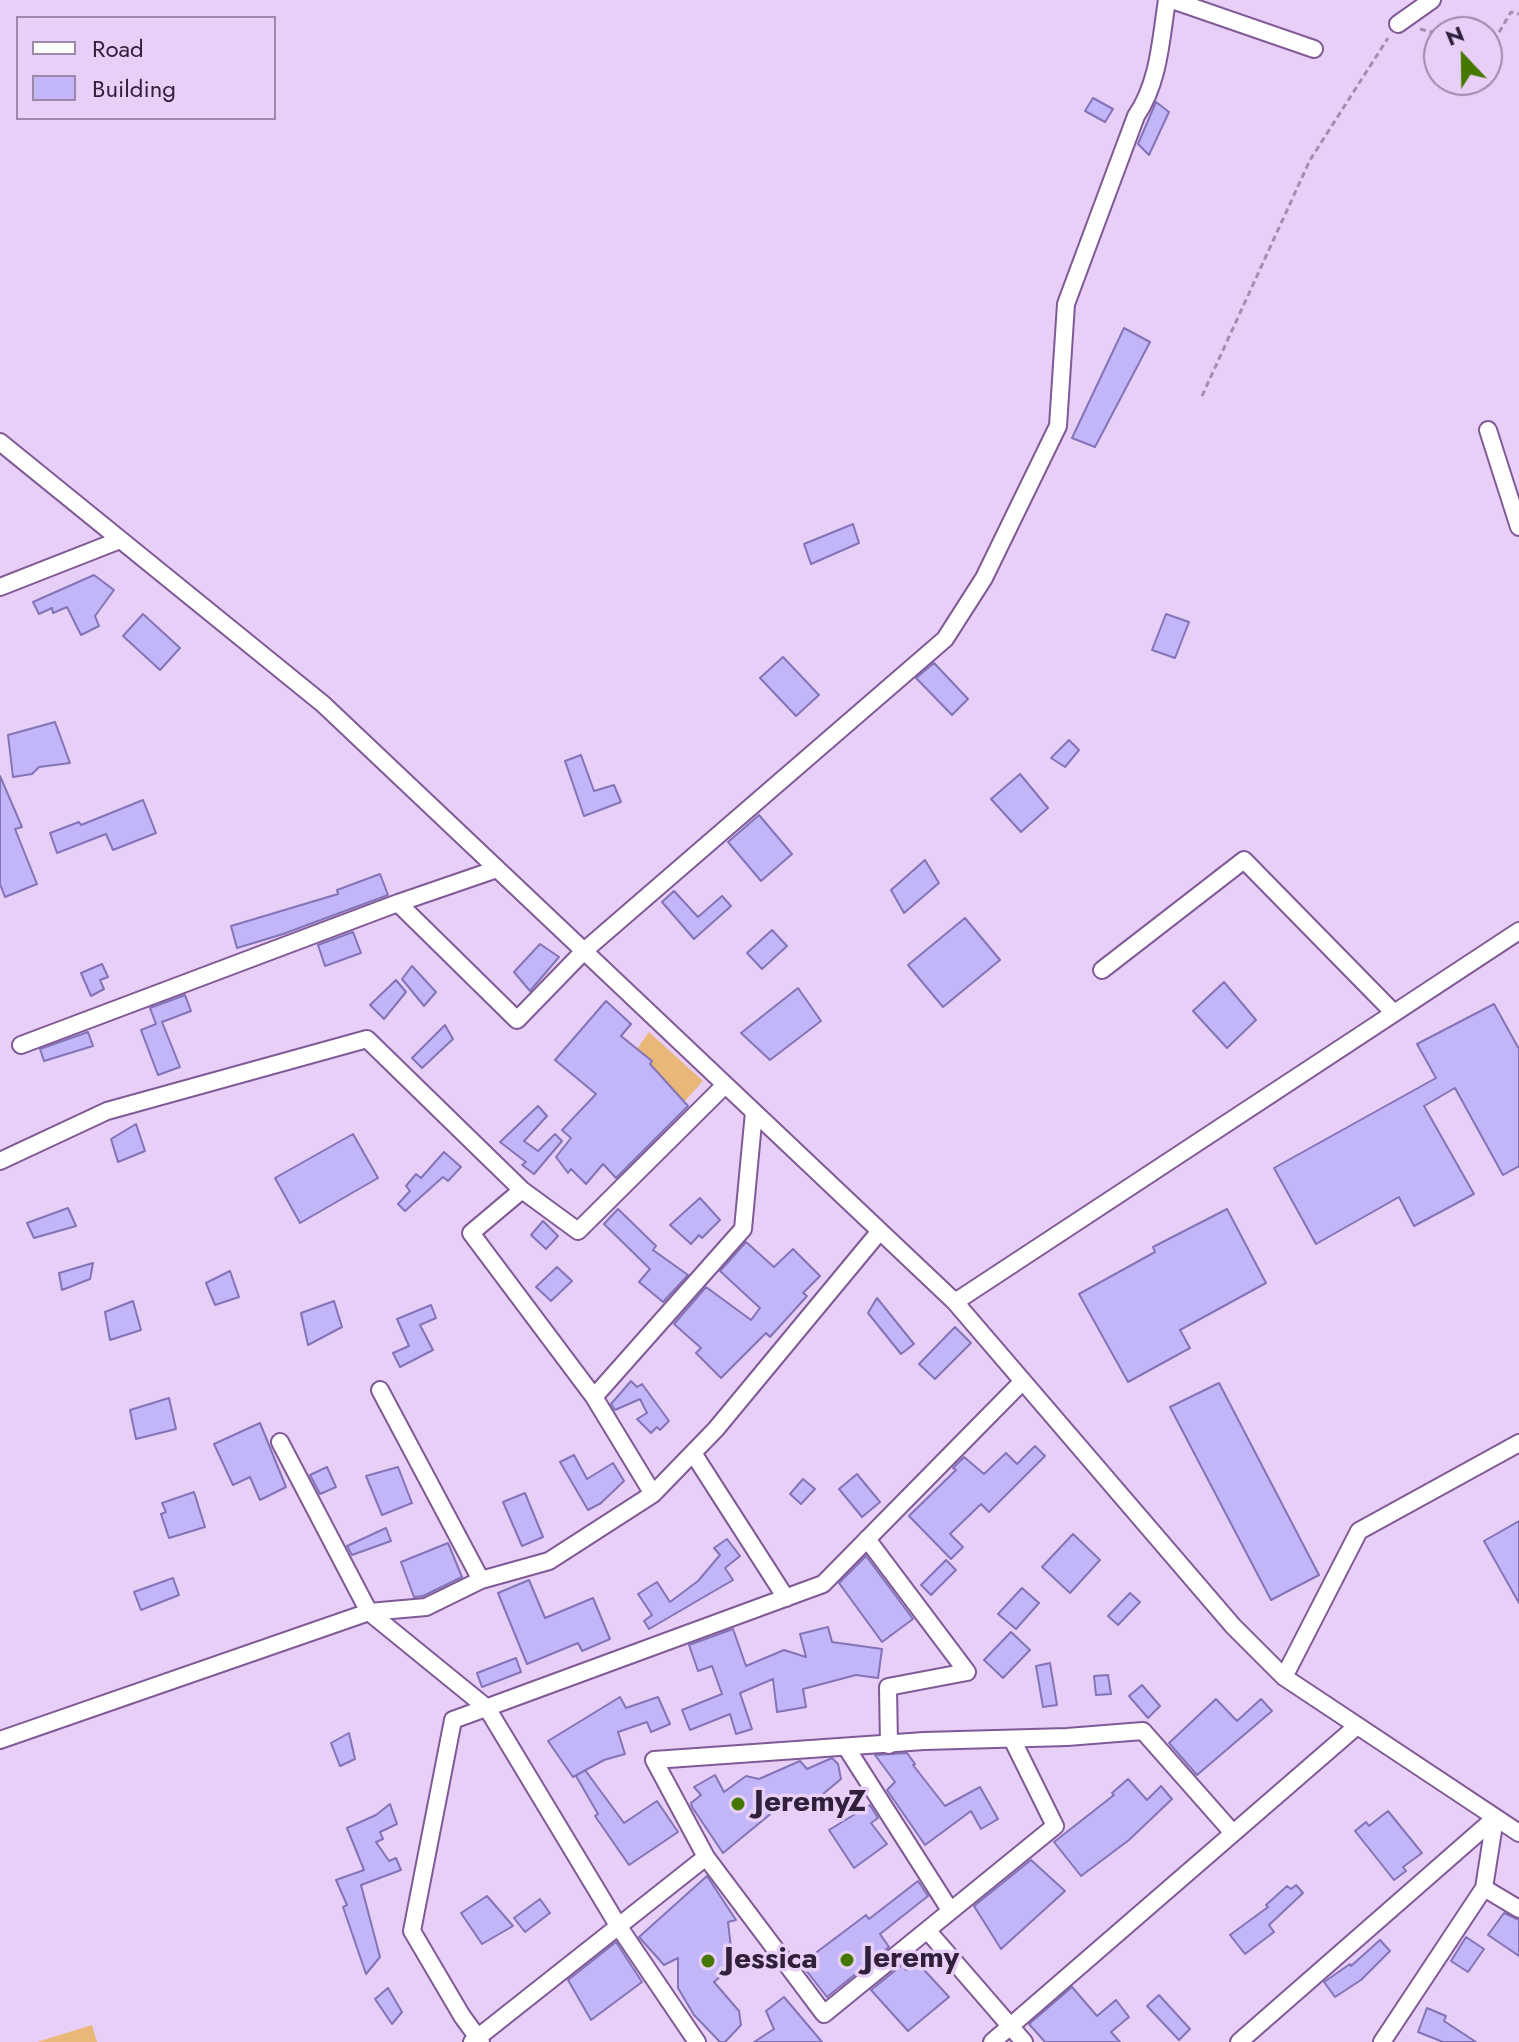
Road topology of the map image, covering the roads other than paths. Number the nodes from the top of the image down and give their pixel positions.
1 (1170, 0) edge
2 (1432, 0) edge
3 (1398, 24) road end
4 (1314, 49) dead end
5 (1488, 430) dead end
6 (0, 442) edge
7 (1519, 527) edge
8 (120, 540) junction
9 (0, 587) edge
10 (497, 869) junction
11 (398, 903) junction
12 (1519, 931) edge
13 (584, 951) junction
14 (1102, 970) dead end
15 (1394, 1013) junction
16 (21, 1045) dead end
17 (725, 1085) junction
18 (754, 1112) junction
19 (0, 1161) edge
20 (522, 1190) junction
21 (880, 1231) junction
22 (955, 1302) junction
23 (1023, 1381) junction
24 (380, 1390) dead end
25 (594, 1397) junction
26 (280, 1442) dead end
27 (1519, 1443) edge
28 (693, 1453) junction
29 (653, 1494) junction
30 (867, 1539) junction
31 (481, 1580) junction
32 (786, 1598) junction
33 (369, 1612) junction
34 (1284, 1677) junction
35 (487, 1708) junction
36 (1357, 1726) junction
37 (1012, 1739) junction
38 (0, 1740) edge
39 (889, 1745) junction
40 (846, 1747) junction
41 (1495, 1818) junction
42 (1233, 1833) junction
43 (1519, 1833) edge
44 (706, 1857) junction
45 (1484, 1888) junction
46 (1519, 1909) edge
47 (950, 1910) junction
48 (619, 1927) junction
49 (927, 1930) junction
50 (1011, 2025) junction
51 (477, 2041) edge
52 (697, 2042) edge
53 (992, 2042) edge
54 (1024, 2042) edge
55 (1239, 2042) edge
56 (1382, 2042) edge

1 - 4 street
1 - 13 street
2 - 3 street
5 - 7 street
6 - 8 street
8 - 9 street
8 - 10 street
10 - 11 street
10 - 13 street
11 - 13 street
11 - 16 street
12 - 15 street
13 - 17 street
14 - 15 street
15 - 22 street
17 - 18 street
17 - 20 street
18 - 21 street
18 - 25 street
19 - 20 street
20 - 25 street
21 - 22 street
21 - 28 street
22 - 23 street
23 - 30 street
23 - 34 street
24 - 31 street
25 - 29 street
26 - 33 street
27 - 34 street
28 - 29 street
28 - 32 street
29 - 31 street
30 - 32 street
30 - 39 street
31 - 33 street
32 - 35 street
33 - 35 street
33 - 38 street
34 - 36 street
35 - 48 street
35 - 51 street
36 - 41 street
36 - 42 street
37 - 39 street
37 - 42 street
37 - 47 street
39 - 40 street
40 - 44 street
40 - 47 street
41 - 43 street
41 - 45 street
41 - 55 street
42 - 50 street
44 - 48 street
44 - 49 street
45 - 46 street
45 - 56 street
47 - 49 street
48 - 51 street
48 - 52 street
49 - 50 street
50 - 53 street
50 - 54 street

